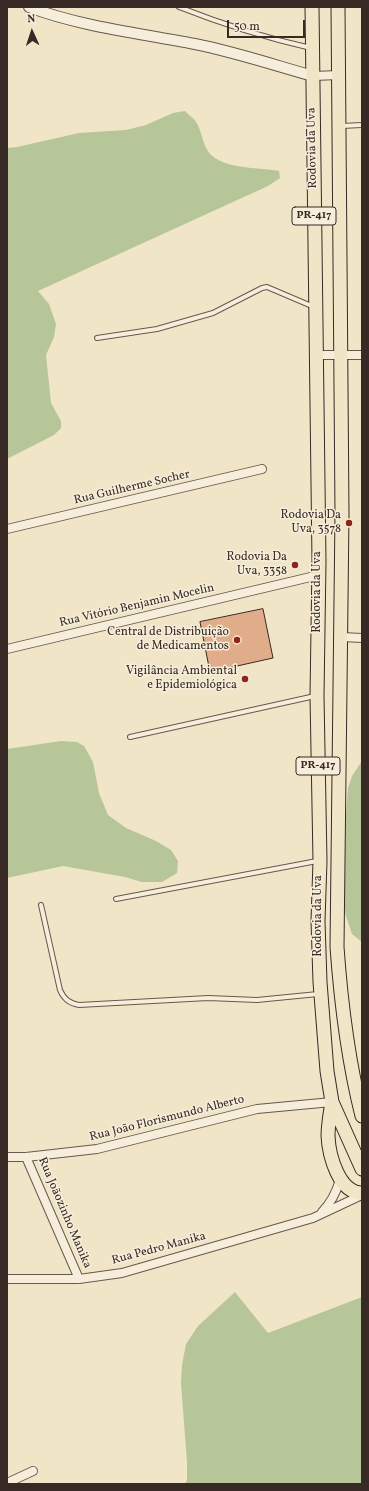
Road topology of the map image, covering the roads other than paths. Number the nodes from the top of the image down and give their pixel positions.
1 (29, 7) edge
2 (179, 7) edge
3 (312, 7) edge
4 (338, 7) edge
5 (312, 48) junction
6 (338, 75) junction
7 (313, 76) junction
8 (362, 125) edge
9 (339, 126) junction
10 (315, 308) junction
11 (97, 338) dead end
12 (340, 355) junction
13 (362, 355) edge
14 (316, 356) junction
15 (262, 469) dead end
16 (7, 529) edge
17 (319, 575) junction
18 (342, 637) junction
19 (362, 638) edge
20 (7, 649) edge
21 (317, 696) junction
22 (130, 737) dead end
23 (320, 860) junction
24 (116, 899) dead end
25 (41, 905) dead end
26 (321, 994) junction
27 (332, 1102) junction
28 (362, 1116) edge
29 (26, 1156) junction
30 (7, 1157) edge
31 (362, 1169) edge
32 (340, 1180) junction
33 (362, 1194) edge
34 (313, 1218) junction
35 (7, 1279) edge
36 (79, 1279) junction
37 (33, 1470) dead end
38 (7, 1483) edge

1 - 7 street
2 - 5 lane
3 - 5 main road, Rodovia da Uva / PR-417
4 - 6 main road, Rodovia da Uva / PR-417
5 - 7 main road, Rodovia da Uva / PR-417
6 - 7 street
6 - 9 main road, Rodovia da Uva / PR-417
7 - 10 main road, Rodovia da Uva / PR-417
8 - 9 lane
9 - 12 main road, Rodovia da Uva / PR-417
10 - 11 lane
10 - 14 main road, Rodovia da Uva / PR-417
12 - 13 street
12 - 14 street
12 - 18 main road, Rodovia da Uva / PR-417
14 - 17 main road, Rodovia da Uva / PR-417
15 - 16 street, Rua Guilherme Socher
17 - 20 street, Rua Vitório Benjamin Mocelin
17 - 21 main road, Rodovia da Uva / PR-417
18 - 19 street
18 - 28 main road, Rodovia da Uva / PR-417
21 - 22 lane
21 - 23 main road, Rodovia da Uva / PR-417
23 - 24 lane
23 - 26 main road, Rodovia da Uva / PR-417
25 - 26 lane
26 - 27 main road, Rodovia da Uva / PR-417
27 - 29 street, Rua João Florismundo Alberto
27 - 31 main road, Rodovia da Uva / PR-417
27 - 32 main road
29 - 30 street, Rua João Florismundo Alberto
29 - 36 street, Rua Joãozinho Manika
32 - 33 main road
32 - 34 street, Rua Pedro Manika
33 - 34 street, Rua Pedro Manika
34 - 36 street, Rua Pedro Manika
35 - 36 street, Rua Pedro Manika
37 - 38 street

